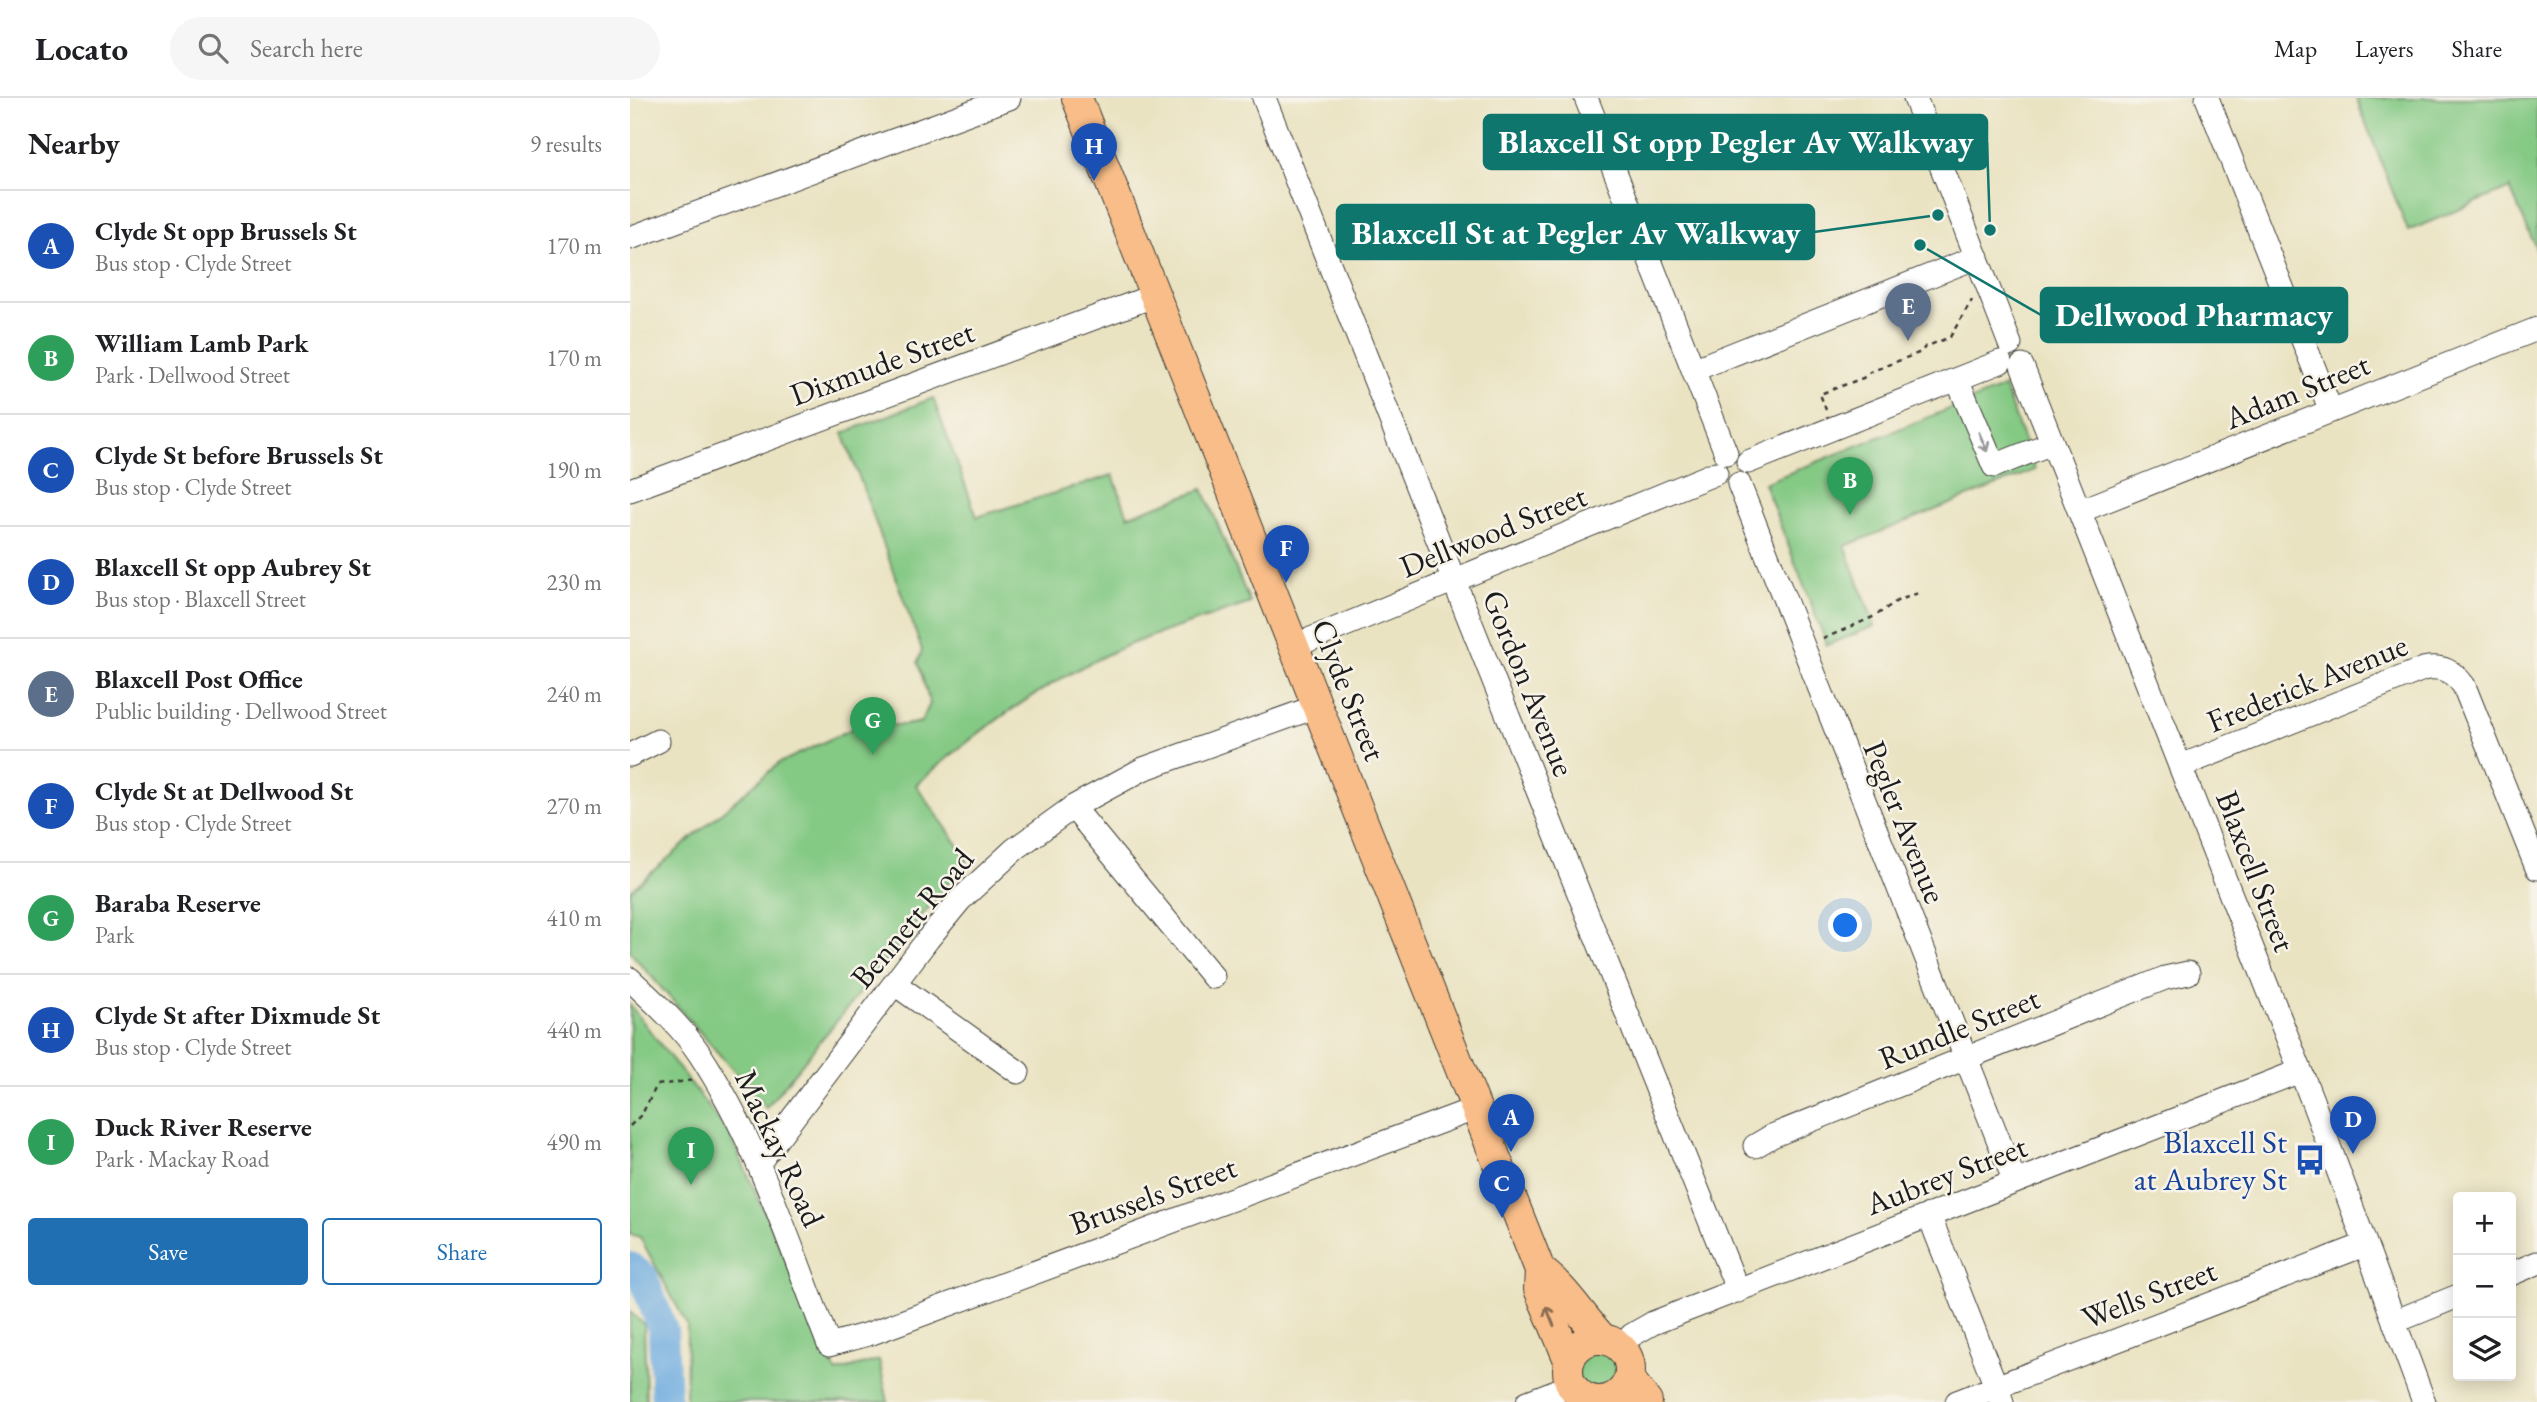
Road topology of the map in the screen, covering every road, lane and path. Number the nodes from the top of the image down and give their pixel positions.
1 (1009, 98) edge
2 (1077, 98) edge
3 (1264, 98) edge
4 (1586, 98) edge
5 (1915, 98) edge
6 (2207, 98) edge
7 (630, 238) edge
8 (1977, 257) junction
9 (1156, 295) junction
10 (1972, 300) dead end
11 (2537, 329) edge
12 (2011, 357) junction
13 (1693, 370) junction
14 (1957, 379) junction
15 (1826, 411) dead end
16 (2331, 411) junction
17 (2052, 443) junction
18 (1748, 462) junction
19 (1721, 463) junction
20 (1739, 484) junction
21 (630, 490) edge
22 (2080, 511) junction
23 (1454, 581) junction
24 (1921, 592) dead end
25 (1823, 639) dead end
26 (1294, 646) junction
27 (1318, 706) junction
28 (657, 741) dead end
29 (630, 755) edge
30 (2181, 766) junction
31 (1073, 807) junction
32 (2537, 868) edge
33 (2188, 973) dead end
34 (1213, 977) dead end
35 (630, 979) edge
36 (895, 984) junction
37 (1966, 1059) junction
38 (708, 1067) junction
39 (2300, 1071) junction
40 (1018, 1072) dead end
41 (1477, 1108) junction
42 (630, 1126) edge
43 (1755, 1146) dead end
44 (758, 1164) junction
45 (2015, 1182) junction
46 (1929, 1216) junction
47 (2364, 1245) junction
48 (2537, 1263) edge
49 (1541, 1270) junction
50 (2516, 1272) edge
51 (1738, 1291) junction
52 (2453, 1298) edge
53 (2394, 1322) junction
54 (849, 1339) joint
55 (1612, 1343) junction
56 (1629, 1378) junction
57 (1579, 1386) edge
58 (1999, 1394) edge
59 (1528, 1402) edge
60 (1647, 1402) edge
61 (1957, 1402) edge
62 (2424, 1402) edge

1 - 7 street
2 - 9 main road, Clyde Street
3 - 23 street, Gordon Avenue
4 - 13 street
5 - 8 street, Blaxcell Street
6 - 16 street
8 - 12 street, Blaxcell Street
8 - 13 street
9 - 21 street, Dixmude Street
9 - 26 main road, Clyde Street
10 - 15 path
11 - 16 street, Adam Street
12 - 14 street
12 - 17 street, Blaxcell Street
13 - 19 street
14 -> 17 street
14 - 18 street
16 - 22 street, Adam Street
17 - 22 street, Blaxcell Street
18 - 19 street
18 - 20 street
19 - 20 street
19 - 23 street, Dellwood Street
20 - 37 street, Pegler Avenue
22 - 30 street, Blaxcell Street
23 - 26 street, Dellwood Street
23 - 51 street, Gordon Avenue
24 - 25 path
26 - 27 main road, Clyde Street
27 - 31 street, Bennett Road
27 - 41 main road, Clyde Street
28 - 29 street
30 - 32 street, Frederick Avenue
30 - 39 street, Blaxcell Street
31 - 34 street
31 - 36 street, Bennett Road
33 - 37 street, Rundle Street
35 - 38 street, Mackay Road
36 - 40 street
36 - 44 street, Bennett Road
37 - 43 street, Rundle Street
37 - 45 street, Pegler Avenue
38 - 42 path
38 - 44 street, Mackay Road
39 - 45 street, Aubrey Street
39 - 47 street, Blaxcell Street
41 - 49 main road, Clyde Street
41 - 54 street, Brussels Street
44 - 54 street, Mackay Road
45 - 46 street, Aubrey Street
46 - 51 street, Aubrey Street
46 - 58 street
47 - 53 street, Blaxcell Street
47 - 58 street, Wells Street
48 - 50 street
49 - 55 main road, Clyde Street
57 -> 49 main road, Clyde Street
51 - 55 street, Aubrey Street
52 - 53 street
53 - 62 street, Blaxcell Street
55 - 56 main road
55 - 57 main road
56 - 57 main road
56 - 60 main road
57 - 59 street
58 - 61 street, Wells Street

